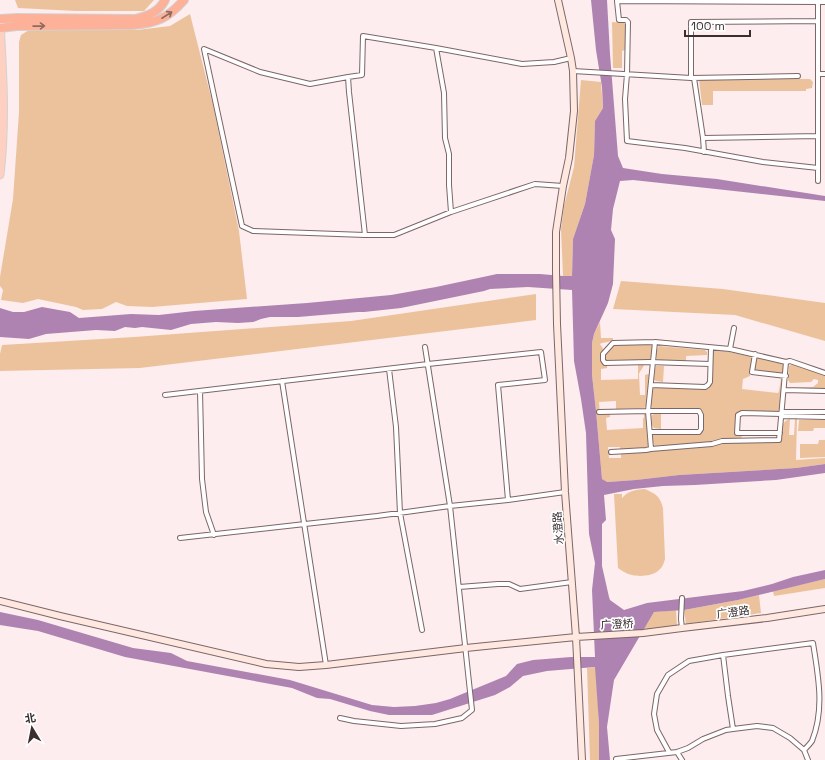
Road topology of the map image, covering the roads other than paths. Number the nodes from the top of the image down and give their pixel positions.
1 (164, 0) edge
2 (184, 0) edge
3 (558, 0) edge
4 (818, 2) junction
5 (825, 2) edge
6 (0, 19) edge
7 (818, 21) junction
8 (0, 23) edge
9 (0, 28) edge
10 (436, 48) junction
11 (571, 58) junction
12 (573, 71) junction
13 (627, 74) junction
14 (818, 74) junction
15 (825, 74) edge
16 (798, 76) dead end
17 (348, 78) junction
18 (692, 78) junction
19 (818, 136) junction
20 (704, 138) junction
21 (704, 152) junction
22 (818, 168) junction
23 (0, 175) edge
24 (818, 181) dead end
25 (562, 186) junction
26 (451, 212) junction
27 (365, 235) junction
28 (734, 328) dead end
29 (655, 342) junction
30 (425, 347) dead end
31 (711, 348) dead end
32 (730, 349) junction
33 (755, 354) junction
34 (786, 362) junction
35 (653, 363) junction
36 (428, 364) junction
37 (710, 364) junction
38 (389, 369) junction
39 (825, 373) edge
40 (786, 376) junction
41 (282, 381) junction
42 (651, 385) junction
43 (784, 390) junction
44 (200, 391) junction
45 (825, 391) edge
46 (165, 395) dead end
47 (648, 411) junction
48 (599, 412) dead end
49 (825, 412) edge
50 (782, 414) junction
51 (825, 417) edge
52 (650, 432) junction
53 (745, 433) junction
54 (780, 433) junction
55 (745, 440) junction
56 (651, 449) junction
57 (611, 452) dead end
58 (566, 492) junction
59 (508, 500) junction
60 (450, 506) junction
61 (400, 513) junction
62 (304, 524) junction
63 (214, 534) junction
64 (180, 538) dead end
65 (572, 582) junction
66 (459, 588) junction
67 (682, 598) dead end
68 (0, 601) edge
69 (825, 609) edge
70 (682, 628) junction
71 (422, 630) dead end
72 (643, 633) joint
73 (576, 637) junction
74 (466, 648) junction
75 (723, 655) junction
76 (326, 665) junction
77 (340, 718) dead end
78 (733, 728) junction
79 (804, 750) junction
80 (670, 752) junction
81 (677, 752) junction
82 (582, 760) edge
83 (616, 760) edge
84 (682, 760) edge
85 (808, 760) edge

1 - 6 highway
9 -> 2 highway
3 - 11 street, 水澄路
4 - 5 street
4 - 7 street
4 - 13 street
7 - 14 street
7 - 18 street
8 - 9 main road
9 - 23 main road
10 - 11 street
10 - 17 street
10 - 26 street
11 - 12 street, 水澄路
12 - 13 street
12 - 25 street, 水澄路
13 - 18 street
13 - 21 street
14 - 15 street
14 - 19 street
16 - 18 street
17 - 27 street
17 - 27 street
18 - 20 street
19 - 20 street
19 - 22 street
20 - 21 street
21 - 22 street
22 - 24 street
25 - 26 street
25 - 58 street, 水澄路
26 - 27 street
28 - 32 street
29 - 32 street
29 - 35 street
29 - 35 street
30 - 36 street
31 - 37 street
32 - 33 street
33 - 34 street
33 - 40 street
34 - 39 street
34 - 40 street
35 - 37 street
35 - 42 street
36 - 38 street
36 - 59 street
36 - 60 street
37 - 42 street
38 - 41 street
38 - 61 street
40 - 43 street
41 - 44 street
41 - 62 street
42 - 47 street
43 - 45 street
43 - 50 street
44 - 46 street
44 - 63 street
47 - 48 street
47 - 52 street
47 - 52 street
49 - 50 street
50 - 51 street
50 - 53 street
50 - 54 street
52 - 56 street
53 - 54 street
53 - 55 street
54 - 55 street
55 - 56 street
56 - 57 street
58 - 59 street
58 - 65 street, 水澄路
59 - 60 street
60 - 61 street
60 - 66 street
61 - 62 street
61 - 71 street
62 - 63 street
62 - 76 street
63 - 64 street
65 - 66 street
65 - 73 street, 水澄路
66 - 74 street
67 - 70 street
68 - 76 street, 广澄桥
69 - 70 street, 广澄路
70 - 72 street, 广澄路
72 - 73 street, 广澄桥
73 - 74 street, 广澄桥
73 - 82 street, 水澄路
74 - 76 street, 广澄桥
74 - 77 street
75 - 78 street
75 - 79 street
75 - 80 street
78 - 79 street
78 - 81 street
79 - 85 street
80 - 81 street
80 - 83 street
81 - 84 street

